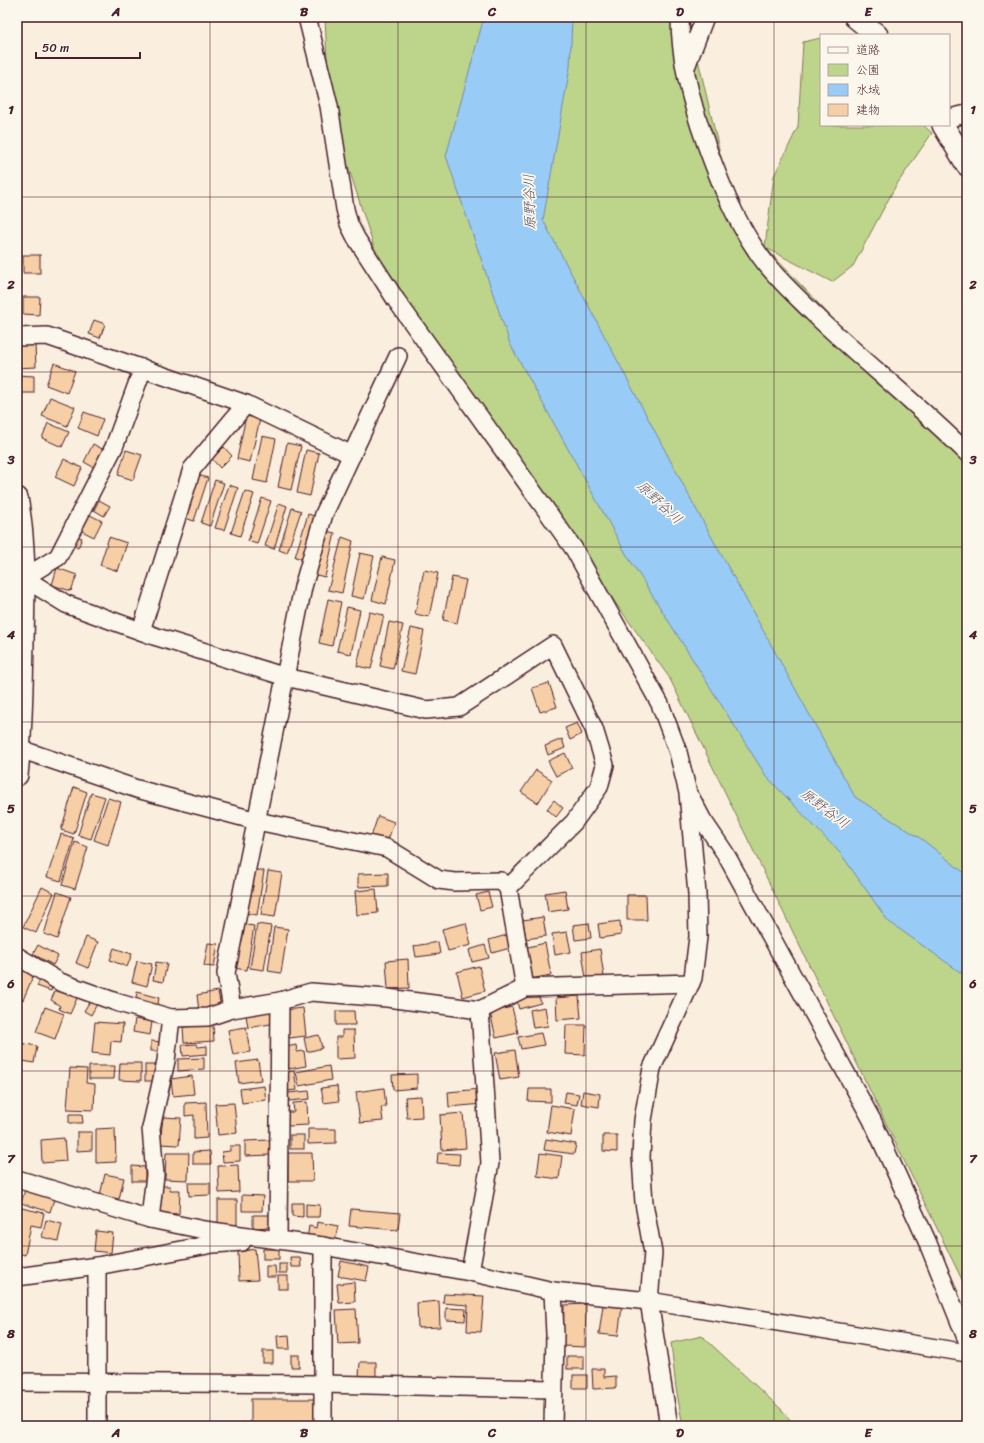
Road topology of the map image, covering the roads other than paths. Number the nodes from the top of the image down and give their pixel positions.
1 (307, 17) edge
2 (680, 17) edge
3 (705, 17) edge
4 (855, 17) edge
5 (876, 34) edge
6 (684, 71) junction
7 (967, 114) edge
8 (950, 118) edge
9 (944, 126) edge
10 (967, 165) edge
11 (17, 336) edge
12 (398, 356) dead end
13 (143, 368) junction
14 (246, 404) junction
15 (967, 454) edge
16 (352, 455) junction
17 (17, 498) edge
18 (20, 556) edge
19 (21, 580) edge
20 (141, 631) junction
21 (286, 677) junction
22 (18, 748) edge
23 (17, 775) edge
24 (688, 793) junction
25 (257, 820) junction
26 (508, 888) junction
27 (17, 956) edge
28 (691, 983) junction
29 (526, 988) junction
30 (280, 1001) junction
31 (232, 1009) junction
32 (480, 1010) junction
33 (171, 1018) junction
34 (17, 1179) edge
35 (150, 1219) junction
36 (278, 1240) junction
37 (323, 1246) junction
38 (97, 1266) junction
39 (470, 1272) junction
40 (17, 1277) edge
41 (553, 1291) junction
42 (649, 1301) junction
43 (967, 1340) edge
44 (967, 1353) edge
45 (17, 1382) edge
46 (96, 1382) junction
47 (322, 1384) junction
48 (553, 1389) junction
49 (97, 1426) edge
50 (323, 1426) edge
51 (553, 1426) edge
52 (669, 1426) edge

1 - 24 street
2 - 6 street
3 - 6 street
4 - 5 street
6 - 15 street
7 - 8 street
9 - 10 street
11 - 13 street
12 - 16 street
13 - 14 street
13 - 19 street
14 - 16 street
14 - 20 street
16 - 21 street
17 - 18 street
18 - 19 street
19 - 20 street
19 - 22 street
20 - 21 street
21 - 25 street
21 - 26 street
22 - 23 street
22 - 25 street
24 - 28 street
24 - 43 street
25 - 26 street
25 - 31 street
26 - 29 street
27 - 33 street
28 - 29 street
28 - 42 street
29 - 32 street
30 - 31 street
30 - 32 street
30 - 36 street
31 - 33 street
32 - 39 street
33 - 35 street
34 - 35 street
35 - 36 street
36 - 37 street
36 - 38 street
37 - 39 street
37 - 47 street
38 - 40 street
38 - 46 street
39 - 41 street
41 - 42 street
41 - 48 street
42 - 44 street
42 - 52 street
45 - 46 street
46 - 47 street
46 - 49 street
47 - 48 street
47 - 50 street
48 - 51 street

